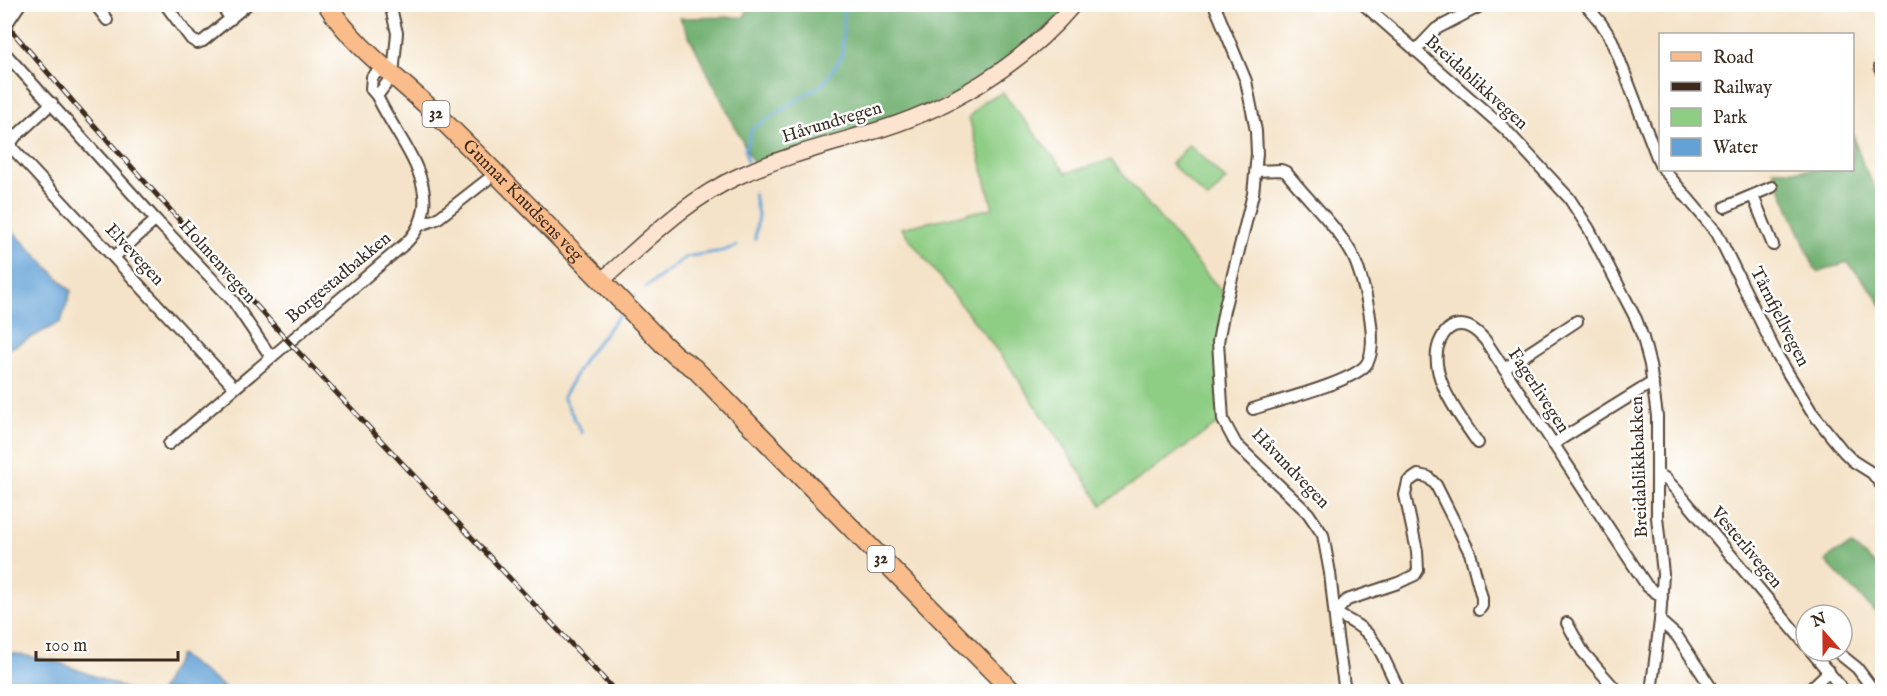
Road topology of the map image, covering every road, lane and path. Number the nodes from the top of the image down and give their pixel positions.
1 (95, 4) edge
2 (165, 4) edge
3 (220, 4) edge
4 (248, 4) edge
5 (327, 4) edge
6 (390, 4) edge
7 (1074, 4) edge
8 (1214, 4) edge
9 (1364, 4) edge
10 (1484, 4) edge
11 (1585, 4) edge
12 (19, 6) edge
13 (231, 19) junction
14 (107, 20) dead end
15 (4, 28) edge
16 (1415, 51) junction
17 (4, 52) edge
18 (391, 64) junction
19 (52, 104) junction
20 (1659, 162) edge
21 (1257, 171) junction
22 (1665, 171) edge
23 (487, 180) dead end
24 (1772, 187) dead end
25 (1562, 190) joint
26 (1753, 196) junction
27 (1725, 207) dead end
28 (156, 220) junction
29 (420, 225) junction
30 (1773, 245) dead end
31 (114, 257) junction
32 (606, 277) junction
33 (1577, 321) dead end
34 (271, 357) junction
35 (1504, 369) junction
36 (1653, 382) junction
37 (234, 387) junction
38 (1253, 409) dead end
39 (1478, 443) dead end
40 (169, 444) dead end
41 (1553, 444) junction
42 (1877, 472) edge
43 (1658, 474) junction
44 (1882, 486) edge
45 (1662, 597) junction
46 (1479, 610) dead end
47 (1335, 613) junction
48 (1660, 621) junction
49 (1567, 623) dead end
50 (1790, 626) junction
51 (1794, 628) edge
52 (1794, 631) edge
53 (1821, 663) edge
54 (1851, 663) edge
55 (1828, 671) junction
56 (1013, 692) edge
57 (1345, 692) edge
58 (1400, 692) edge
59 (1618, 692) edge
60 (1651, 692) edge
61 (1714, 692) edge
62 (1807, 692) edge
63 (1845, 692) edge
64 (1875, 692) edge

1 - 14 street
2 - 13 street
3 - 13 street
4 - 13 street
5 - 18 main road, Gunnar Knudsens veg / 32
6 - 18 street
7 - 32 main road, Håvundvegen
8 - 21 street, Håvundvegen
9 - 16 street, Breidablikkvegen
10 - 16 street
11 - 20 street
12 - 15 street
16 - 25 street, Breidablikkvegen
17 - 19 street, Holmenvegen
18 - 29 street
18 - 32 main road, Gunnar Knudsens veg / 32
19 - 28 street, Holmenvegen
19 - 31 street, Elvevegen
21 - 38 street, Håvundvegen
21 - 47 street, Håvundvegen
22 - 42 street, Tårnfjellvegen
23 - 29 street
24 - 26 street
25 - 36 street, Breidablikkbakken
26 - 27 street
26 - 30 street
28 - 31 street, Holmenvegen
28 - 34 street, Holmenvegen
29 - 34 street, Borgestadbakken
31 - 37 street, Elvevegen
32 - 56 main road, Gunnar Knudsens veg / 32
33 - 35 street
34 - 37 street, Borgestadbakken
35 - 39 street, Fagerlivegen
35 - 41 street, Fagerlivegen
36 - 41 street
36 - 43 street, Breidablikkbakken
37 - 40 street, Borgestadbakken
41 - 45 street, Fagerlivegen
42 - 44 street, Tårnfjellvegen
43 - 45 street, Breidablikkbakken
43 - 50 street, Vesterlivegen
45 - 48 street, Breidablikkbakken
46 - 47 street
47 - 57 street, Håvundvegen
47 - 58 street
48 - 60 street, Breidablikkbakken
48 - 61 street
49 - 59 street
50 - 51 street
50 - 52 street, Vesterlivegen
53 - 55 street
54 - 64 street
55 - 62 street
55 - 63 street

